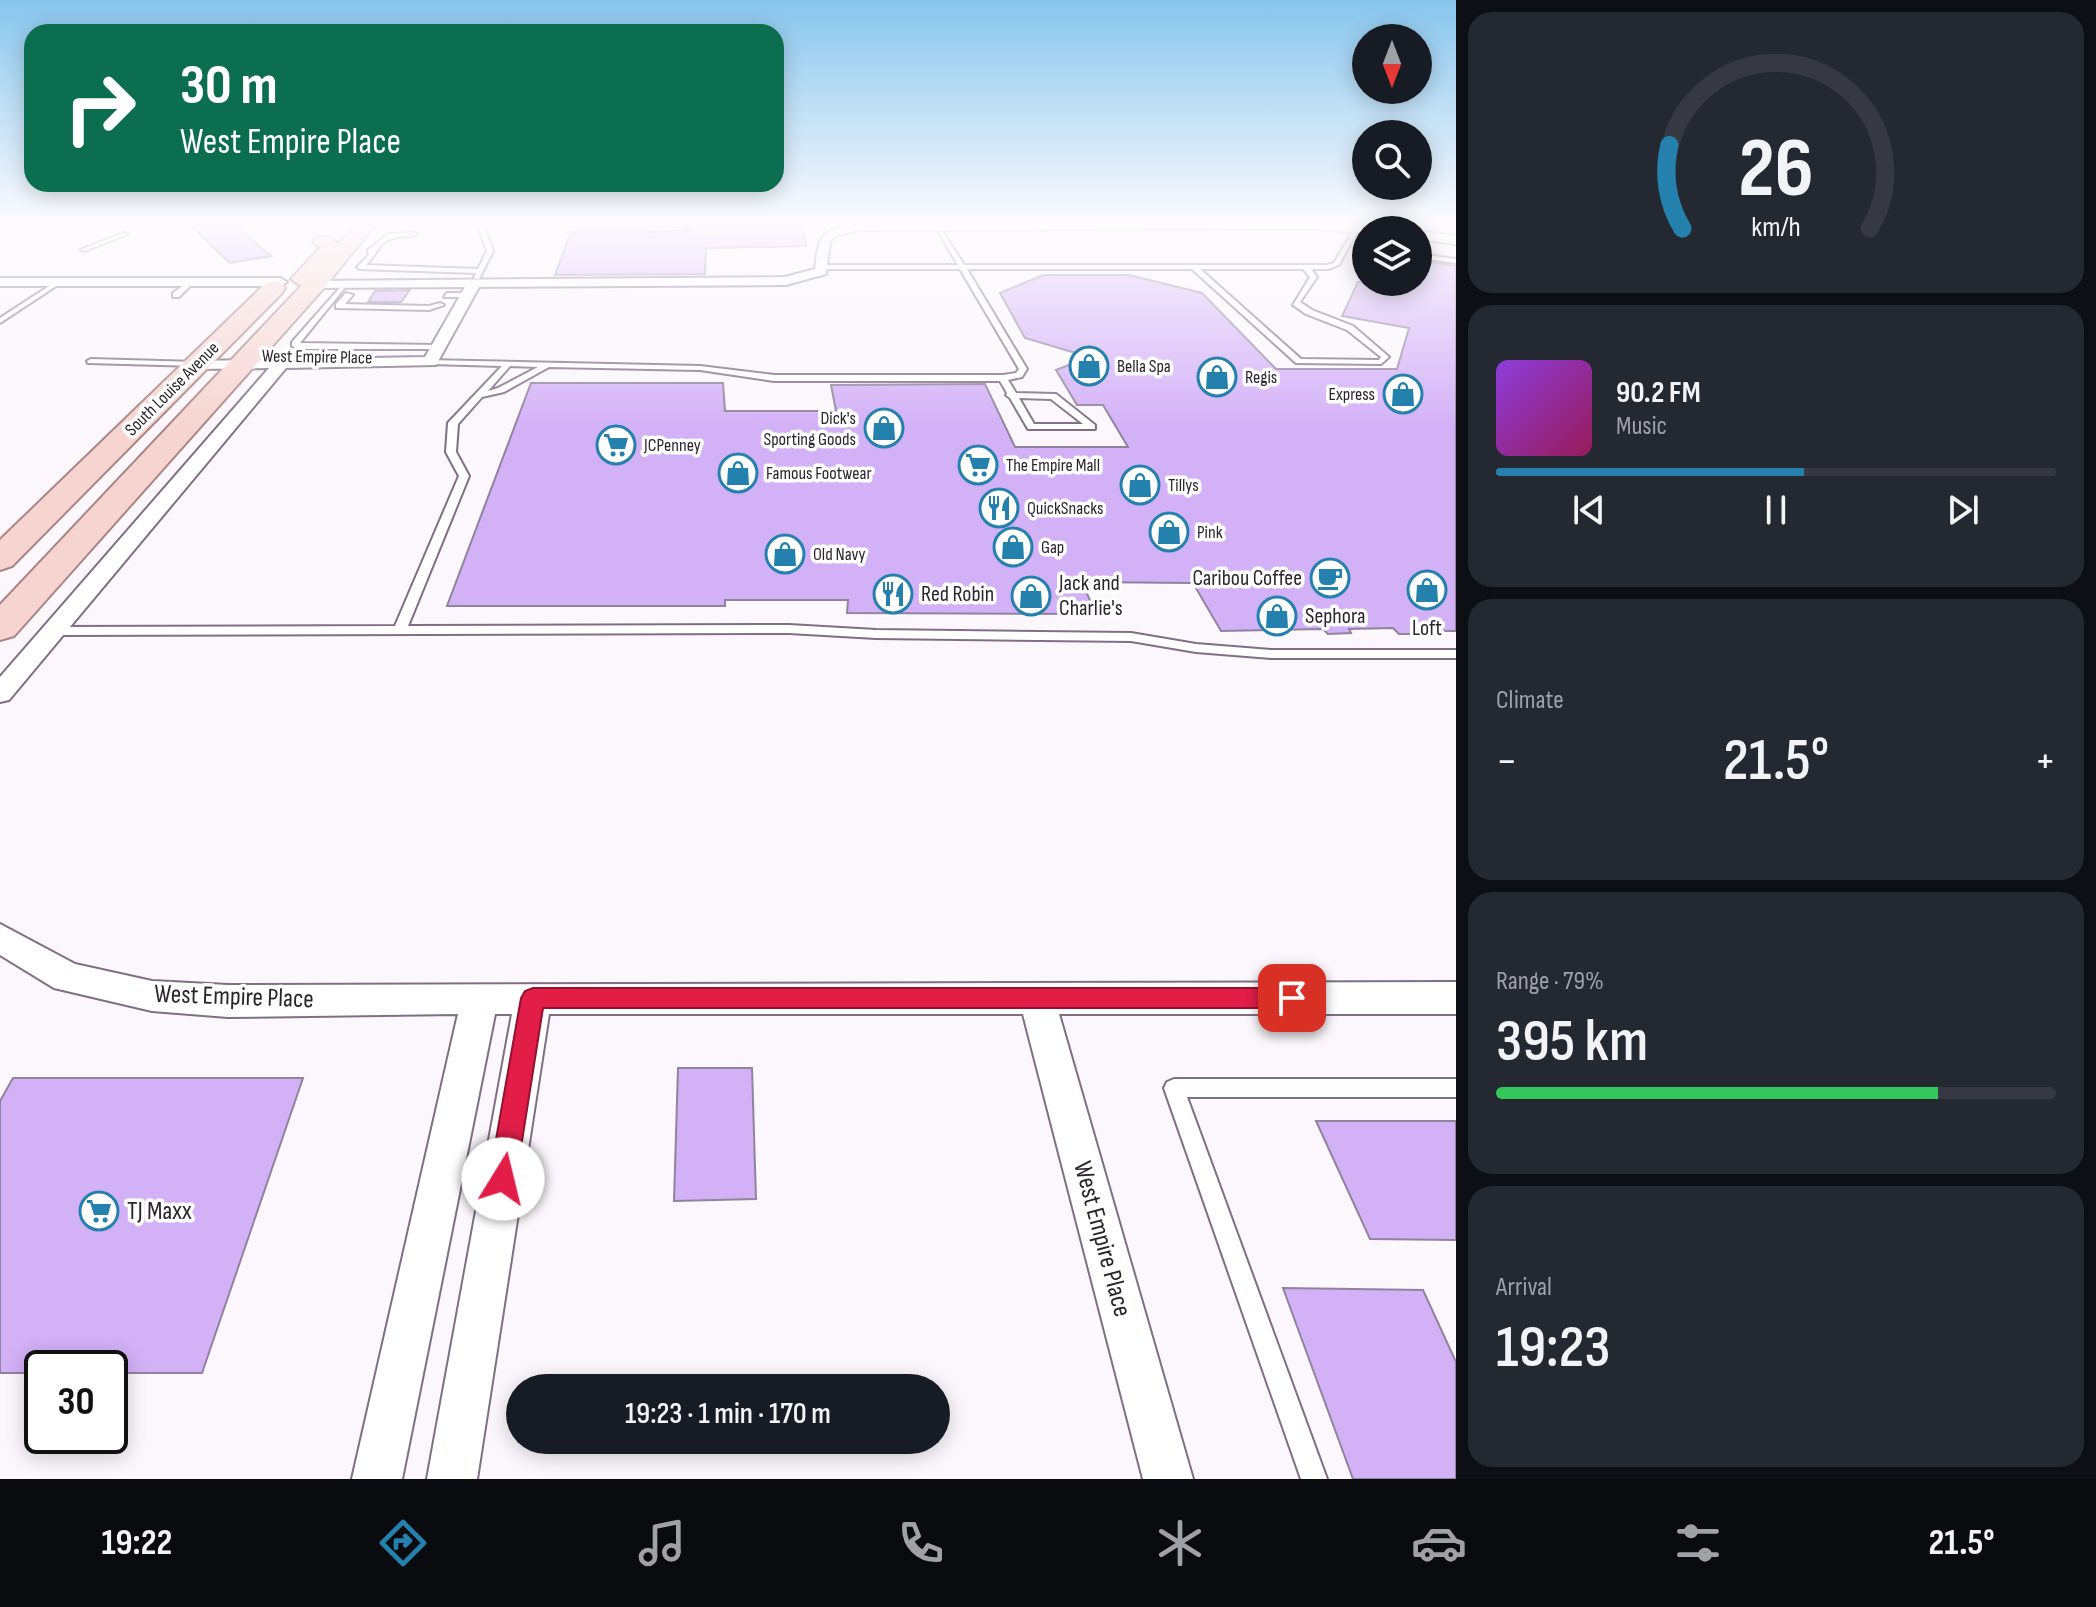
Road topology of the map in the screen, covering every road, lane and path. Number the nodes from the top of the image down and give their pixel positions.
1 (48, 289) edge
2 (183, 289) edge
3 (273, 289) edge
4 (310, 289) edge
5 (343, 289) edge
6 (354, 289) edge
7 (460, 289) edge
8 (471, 289) edge
9 (977, 289) edge
10 (1219, 289) edge
11 (1306, 289) edge
12 (347, 290) junction
13 (176, 295) dead end
14 (363, 295) dead end
15 (447, 295) dead end
16 (440, 305) dead end
17 (353, 308) junction
18 (0, 321) edge
19 (434, 354) junction
20 (201, 360) junction
21 (245, 360) junction
22 (91, 361) dead end
23 (282, 363) junction
24 (509, 363) junction
25 (550, 364) junction
26 (1003, 378) junction
27 (481, 395) junction
28 (1010, 395) junction
29 (89, 471) junction
30 (0, 559) edge
31 (0, 590) edge
32 (0, 628) edge
33 (400, 630) junction
34 (54, 631) junction
35 (1456, 654) edge
36 (0, 694) edge
37 (0, 938) edge
38 (480, 998) junction
39 (533, 998) junction
40 (1456, 998) edge
41 (1037, 999) junction
42 (1456, 1088) edge
43 (377, 1479) edge
44 (452, 1479) edge
45 (1168, 1479) edge
46 (1314, 1479) edge

1 - 18 lane
2 - 13 lane
3 - 20 main road, South Louise Avenue
4 - 21 main road, South Louise Avenue
5 - 12 street
6 - 12 street
7 - 15 lane
8 - 19 street
9 - 26 lane
10 - 11 lane
12 - 17 lane
12 - 19 lane
14 - 17 lane
16 - 17 lane
19 - 21 street, West Empire Place
19 - 23 street, West Empire Place
19 - 24 lane
20 - 21 street, West Empire Place
20 - 22 lane
20 - 29 main road, South Louise Avenue
21 - 23 street, West Empire Place
21 - 32 main road, South Louise Avenue
23 - 34 street, West Empire Place
24 - 25 lane
24 - 27 lane
25 - 26 lane
25 - 27 lane
26 - 28 lane
27 - 33 lane
28 - 28 lane
29 - 30 main road, South Louise Avenue
29 - 31 main road
33 - 34 lane
33 - 35 lane
34 - 36 street, West Empire Place
37 - 38 street, West Empire Place
38 - 39 street, West Empire Place
38 - 43 street
39 - 41 street, West Empire Place
39 - 44 street
40 - 41 street, West Empire Place
41 - 45 street, West Empire Place
42 - 46 lane

